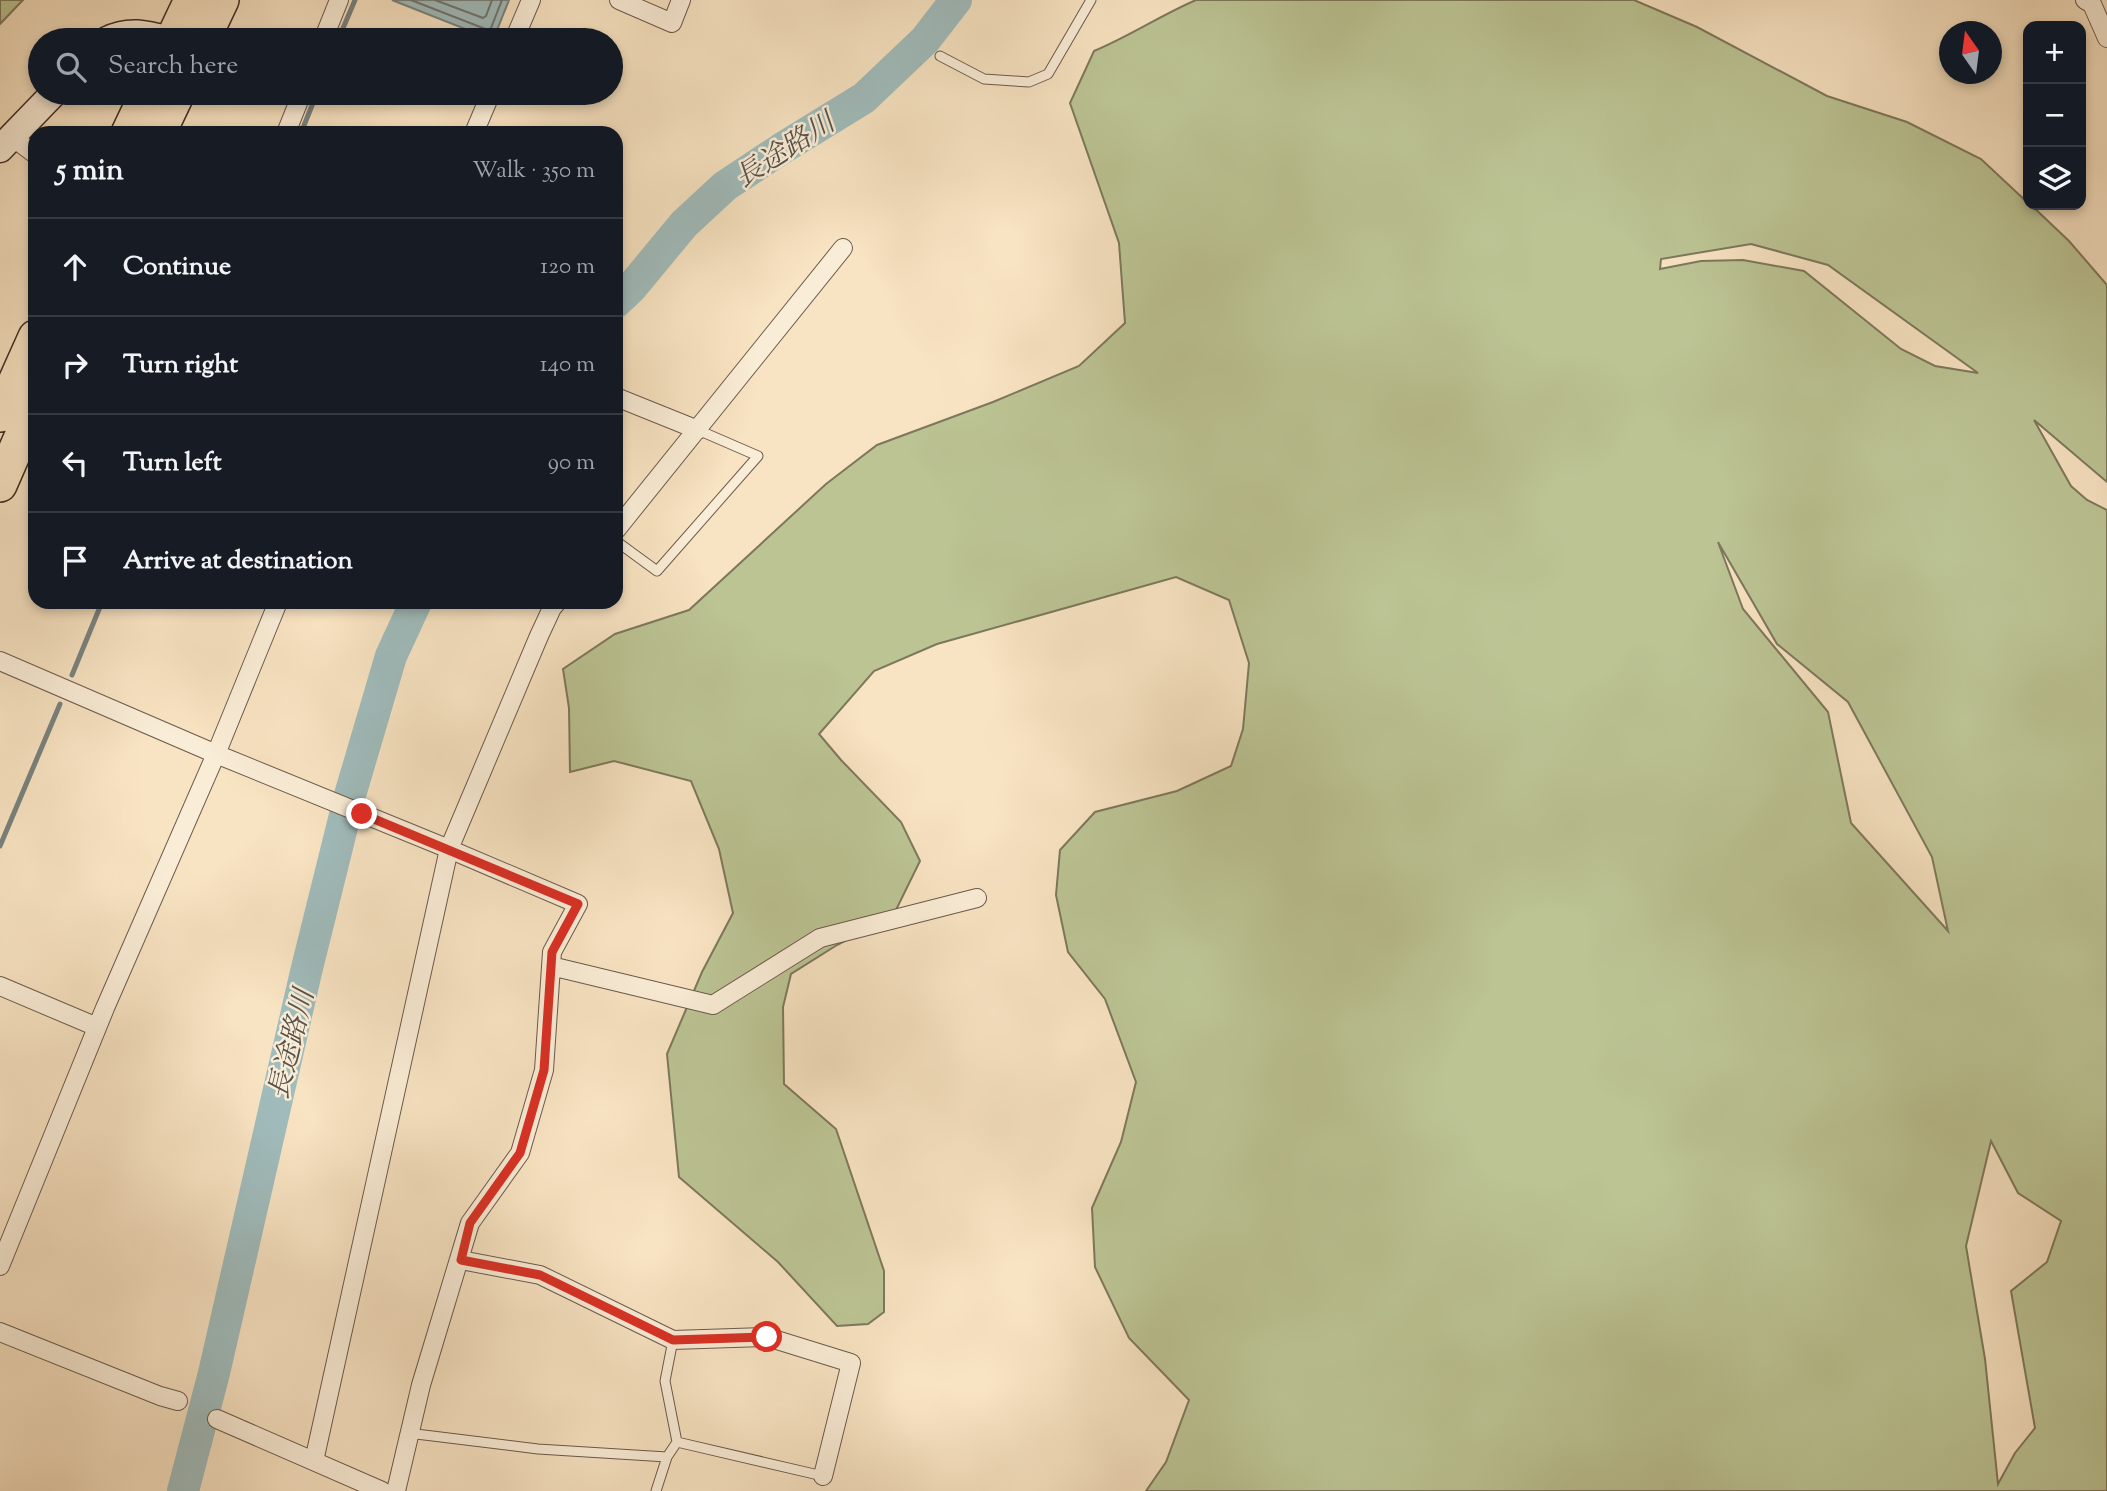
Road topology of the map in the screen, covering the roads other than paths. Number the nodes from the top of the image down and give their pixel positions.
1 (191, 0) edge
2 (222, 0) edge
3 (339, 0) edge
4 (531, 0) edge
5 (618, 0) edge
6 (681, 0) edge
7 (1091, 0) edge
8 (2085, 0) edge
9 (177, 28) edge
10 (209, 28) edge
11 (328, 28) edge
12 (519, 28) edge
13 (2107, 38) edge
14 (940, 56) dead end
15 (42, 105) edge
16 (141, 105) edge
17 (172, 105) edge
18 (297, 105) edge
19 (486, 105) edge
20 (131, 126) edge
21 (162, 126) edge
22 (289, 126) edge
23 (477, 126) edge
24 (6, 143) edge
25 (28, 151) edge
26 (843, 248) dead end
27 (28, 353) edge
28 (623, 400) edge
29 (0, 415) edge
30 (28, 421) edge
31 (698, 430) junction
32 (0, 485) edge
33 (623, 521) edge
34 (623, 546) edge
35 (275, 609) edge
36 (552, 609) edge
37 (0, 661) edge
38 (216, 754) junction
39 (449, 849) junction
40 (977, 898) dead end
41 (551, 966) junction
42 (0, 986) edge
43 (97, 1027) junction
44 (7, 1226) edge
45 (461, 1260) junction
46 (0, 1266) edge
47 (0, 1332) edge
48 (673, 1340) junction
49 (178, 1401) dead end
50 (217, 1419) dead end
51 (408, 1433) junction
52 (677, 1442) junction
53 (667, 1457) junction
54 (314, 1461) junction
55 (823, 1476) joint
56 (382, 1491) edge
57 (396, 1491) edge
58 (656, 1491) edge

1 - 9 highway
2 - 10 highway
3 - 11 street
4 - 12 street
5 - 6 street
7 - 14 lane
8 - 13 street
15 - 24 street
16 - 20 highway
17 - 21 highway
18 - 22 street
19 - 23 street
24 - 25 street
26 - 31 street
27 - 29 highway
28 - 31 street
30 - 32 highway
31 - 33 street
31 - 34 lane
35 - 38 street
36 - 39 street
37 - 38 street
38 - 39 street
38 - 43 street
39 - 41 street
39 - 54 street
40 - 41 street
41 - 45 street
42 - 43 street
43 - 44 street
44 - 46 street
45 - 48 street
45 - 51 street
47 - 49 street
48 - 52 lane
48 - 55 street
50 - 54 street
51 - 53 lane
51 - 57 street
52 - 53 lane
52 - 55 lane
53 - 58 lane
54 - 56 street

